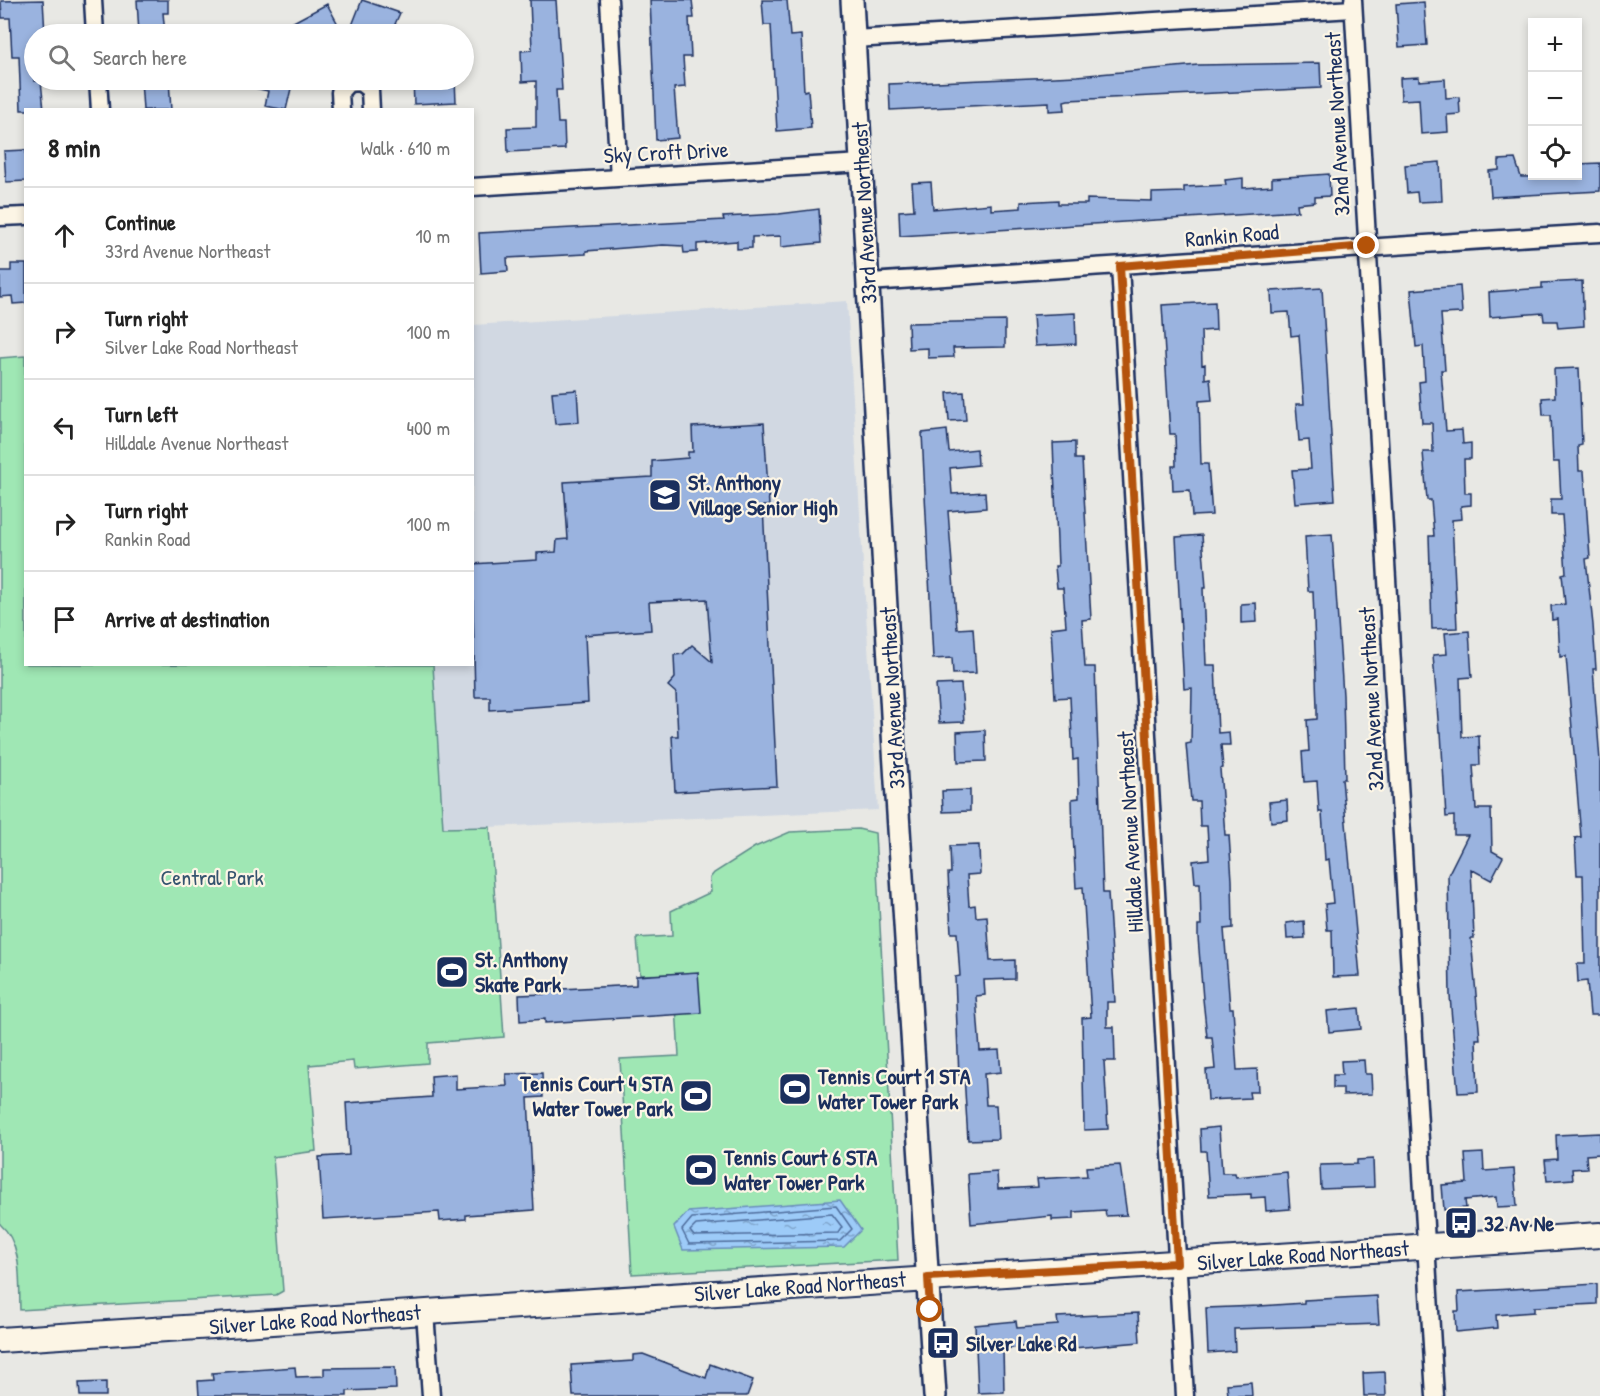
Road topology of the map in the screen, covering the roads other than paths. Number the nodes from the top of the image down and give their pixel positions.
1 (93, 0) edge
2 (609, 0) edge
3 (852, 0) edge
4 (1353, 4) edge
5 (94, 24) edge
6 (854, 39) junction
7 (99, 90) edge
8 (342, 90) edge
9 (370, 90) edge
10 (100, 108) edge
11 (341, 108) edge
12 (371, 108) edge
13 (862, 163) junction
14 (619, 178) junction
15 (474, 187) edge
16 (24, 216) edge
17 (0, 217) edge
18 (1600, 233) edge
19 (1367, 246) junction
20 (1120, 266) junction
21 (867, 282) junction
22 (1600, 1235) edge
23 (1426, 1247) junction
24 (1177, 1263) junction
25 (928, 1277) junction
26 (425, 1312) junction
27 (0, 1340) edge
28 (431, 1396) edge
29 (935, 1396) edge
30 (1185, 1396) edge
31 (1435, 1396) edge

1 - 5 street
2 - 14 street
3 - 6 street, 33rd Avenue Northeast
4 - 6 street
4 - 19 street, 32nd Avenue Northeast
6 - 13 street, 33rd Avenue Northeast
7 - 10 street
8 - 11 street
9 - 12 street
13 - 14 street, Sky Croft Drive
13 - 21 street, 33rd Avenue Northeast
14 - 15 street, Sky Croft Drive
16 - 17 street
18 - 19 street, Rankin Road
19 - 20 street, Rankin Road
19 - 23 street, 32nd Avenue Northeast
20 - 21 street, Rankin Road
20 - 24 street, Hilldale Avenue Northeast
21 - 25 street, 33rd Avenue Northeast
22 - 23 main road, Silver Lake Road Northeast
23 - 24 main road, Silver Lake Road Northeast
23 - 31 street, 32nd Avenue Northeast
24 - 25 main road, Silver Lake Road Northeast
24 - 30 street, Hilldale Avenue Northeast
25 - 26 main road, Silver Lake Road Northeast
25 - 29 street, 33rd Avenue Northeast
26 - 27 main road, Silver Lake Road Northeast
26 - 28 street

